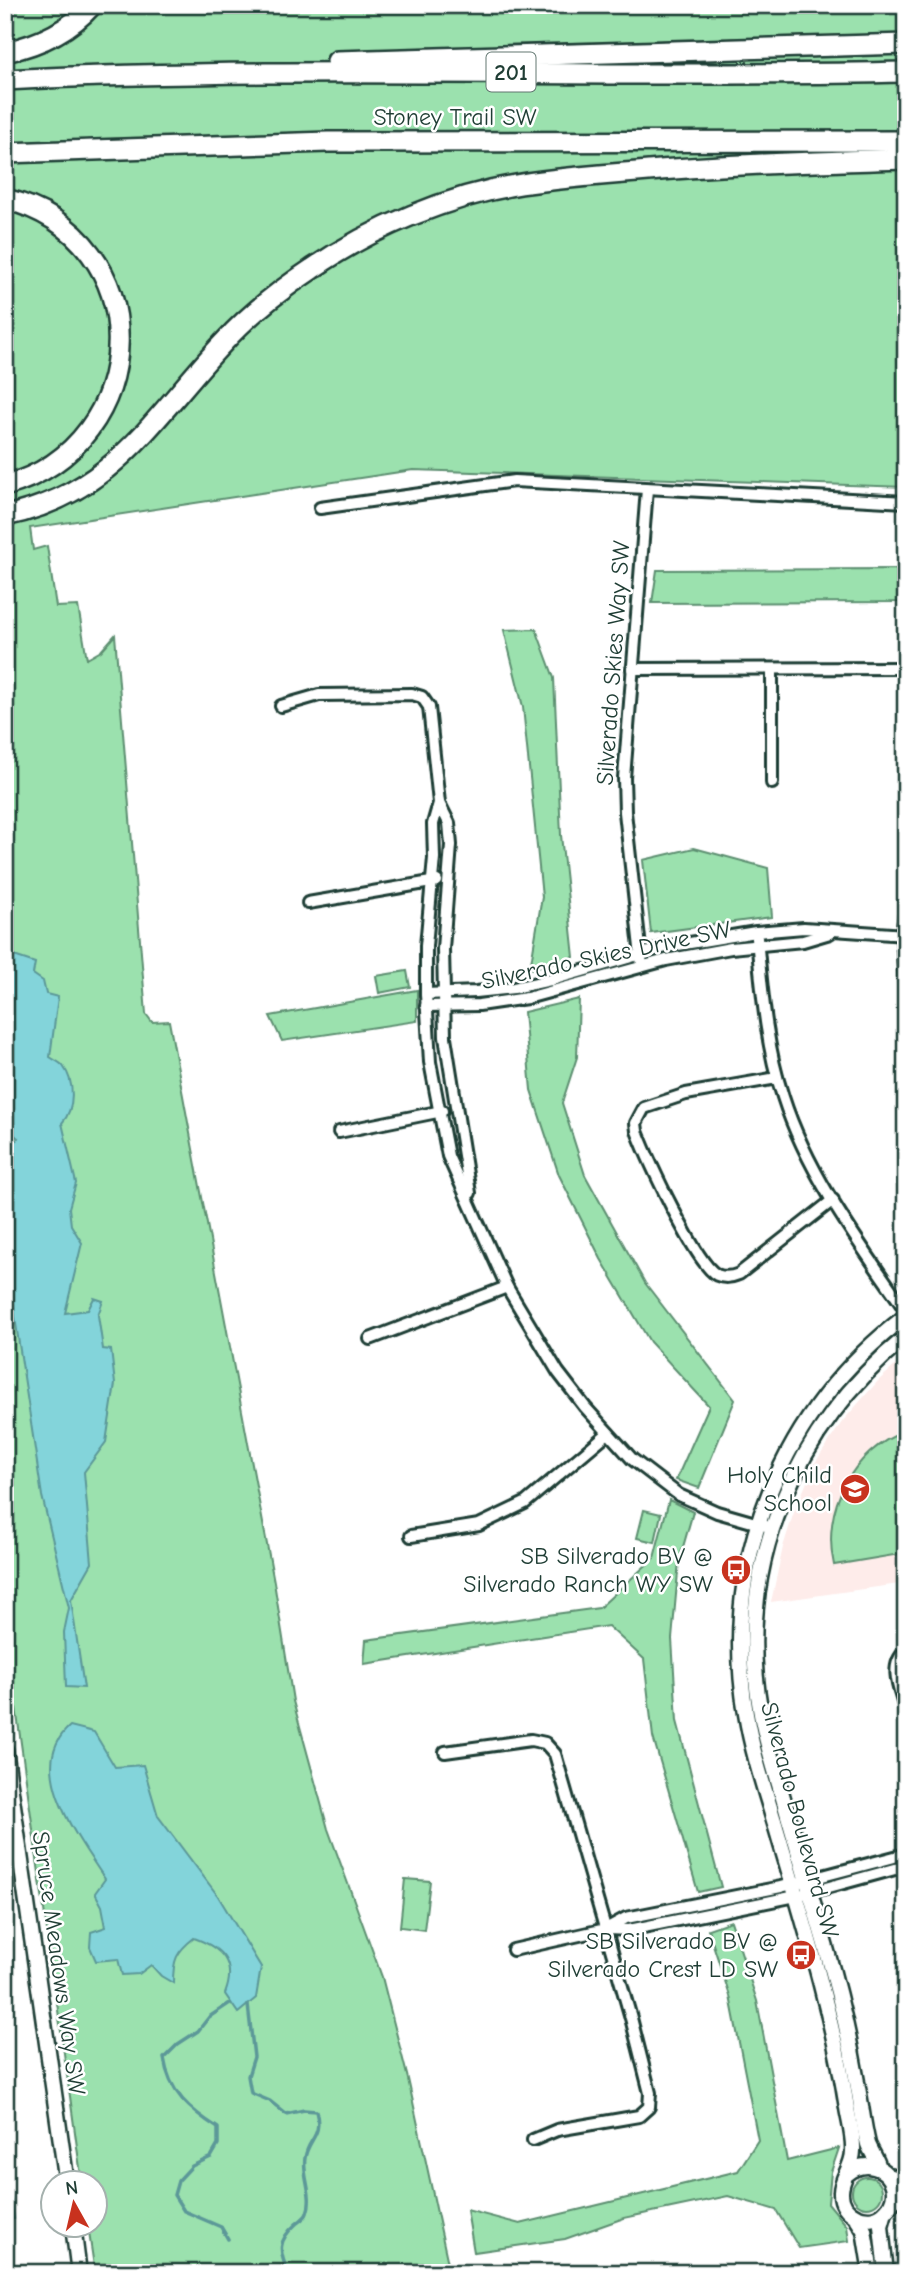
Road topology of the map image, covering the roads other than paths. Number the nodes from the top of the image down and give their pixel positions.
1 (92, 5) edge
2 (906, 44) edge
3 (5, 52) edge
4 (906, 72) edge
5 (117, 75) junction
6 (5, 80) edge
7 (906, 141) edge
8 (5, 153) edge
9 (906, 159) edge
10 (5, 199) edge
11 (5, 486) edge
12 (647, 489) junction
13 (906, 502) edge
14 (320, 508) dead end
15 (5, 516) edge
16 (906, 668) edge
17 (632, 669) junction
18 (772, 669) junction
19 (281, 706) dead end
20 (772, 783) dead end
21 (439, 803) junction
22 (450, 879) junction
23 (432, 882) junction
24 (308, 903) dead end
25 (906, 907) edge
26 (836, 931) junction
27 (756, 932) junction
28 (904, 935) edge
29 (758, 944) junction
30 (640, 954) junction
31 (642, 966) junction
32 (443, 993) junction
33 (426, 1000) junction
34 (906, 1002) edge
35 (443, 1006) junction
36 (777, 1078) junction
37 (455, 1109) junction
38 (438, 1112) junction
39 (339, 1132) dead end
40 (833, 1200) junction
41 (472, 1206) junction
42 (508, 1287) junction
43 (906, 1313) edge
44 (906, 1337) edge
45 (370, 1339) dead end
46 (608, 1433) junction
47 (766, 1525) junction
48 (411, 1536) dead end
49 (906, 1651) edge
50 (906, 1712) edge
51 (5, 1749) edge
52 (445, 1752) dead end
53 (906, 1854) edge
54 (906, 1866) edge
55 (801, 1888) junction
56 (606, 1929) junction
57 (513, 1950) dead end
58 (533, 2140) dead end
59 (65, 2170) edge
60 (883, 2171) junction
61 (847, 2174) junction
62 (906, 2180) edge
63 (906, 2195) edge
64 (888, 2209) junction
65 (855, 2216) junction
66 (75, 2240) edge
67 (79, 2273) edge
68 (871, 2273) edge
69 (886, 2273) edge

1 - 3 highway
2 - 5 highway
4 - 5 highway, Stoney Trail SW / 201
5 - 6 highway, Stoney Trail SW / 201
7 - 8 highway, Stoney Trail SW
9 - 15 highway
10 - 11 highway
12 - 13 street
12 - 14 street
12 - 17 street, Silverado Skies Way SW
16 - 18 street
17 - 18 street
17 - 30 street, Silverado Skies Way SW
18 - 20 street
19 - 21 street
21 - 22 street
21 - 23 street
22 - 23 street
22 - 32 street
23 - 24 street
23 - 33 street
25 - 28 street
26 - 27 street, Silverado Skies Drive SW
26 - 28 street, Silverado Skies Drive SW
26 - 29 street, Silverado Skies Drive SW
27 - 29 street
27 - 30 street, Silverado Skies Drive SW
28 - 34 street
29 - 31 street, Silverado Skies Drive SW
29 - 36 street
30 - 31 street, Silverado Skies Way SW
30 - 32 street, Silverado Skies Drive SW
31 - 35 street, Silverado Skies Drive SW
32 - 33 street, Silverado Skies Drive SW
32 - 35 street
33 - 35 street, Silverado Skies Drive SW
33 - 38 street
35 - 37 street
36 - 40 street
36 - 40 street
37 - 38 street
37 - 41 street
38 - 39 street
38 - 41 street
40 - 43 street
41 - 42 street
42 - 45 street
42 - 46 street
43 - 47 street, Silverado Boulevard SW
44 - 47 street, Silverado Boulevard SW
46 - 47 street
46 - 48 street
47 - 55 street, Silverado Boulevard SW
49 - 50 street
51 - 59 street, Spruce Meadows Way SW
52 - 56 street
53 - 55 street
54 - 55 street
55 - 56 street
55 - 60 street, Silverado Boulevard SW
55 - 61 street, Silverado Boulevard SW
56 - 57 street
56 - 58 street
60 - 61 street
60 - 62 street
60 - 64 street
61 - 65 street
63 - 64 street
64 - 65 street
64 - 69 street
65 - 68 street
66 - 67 street

